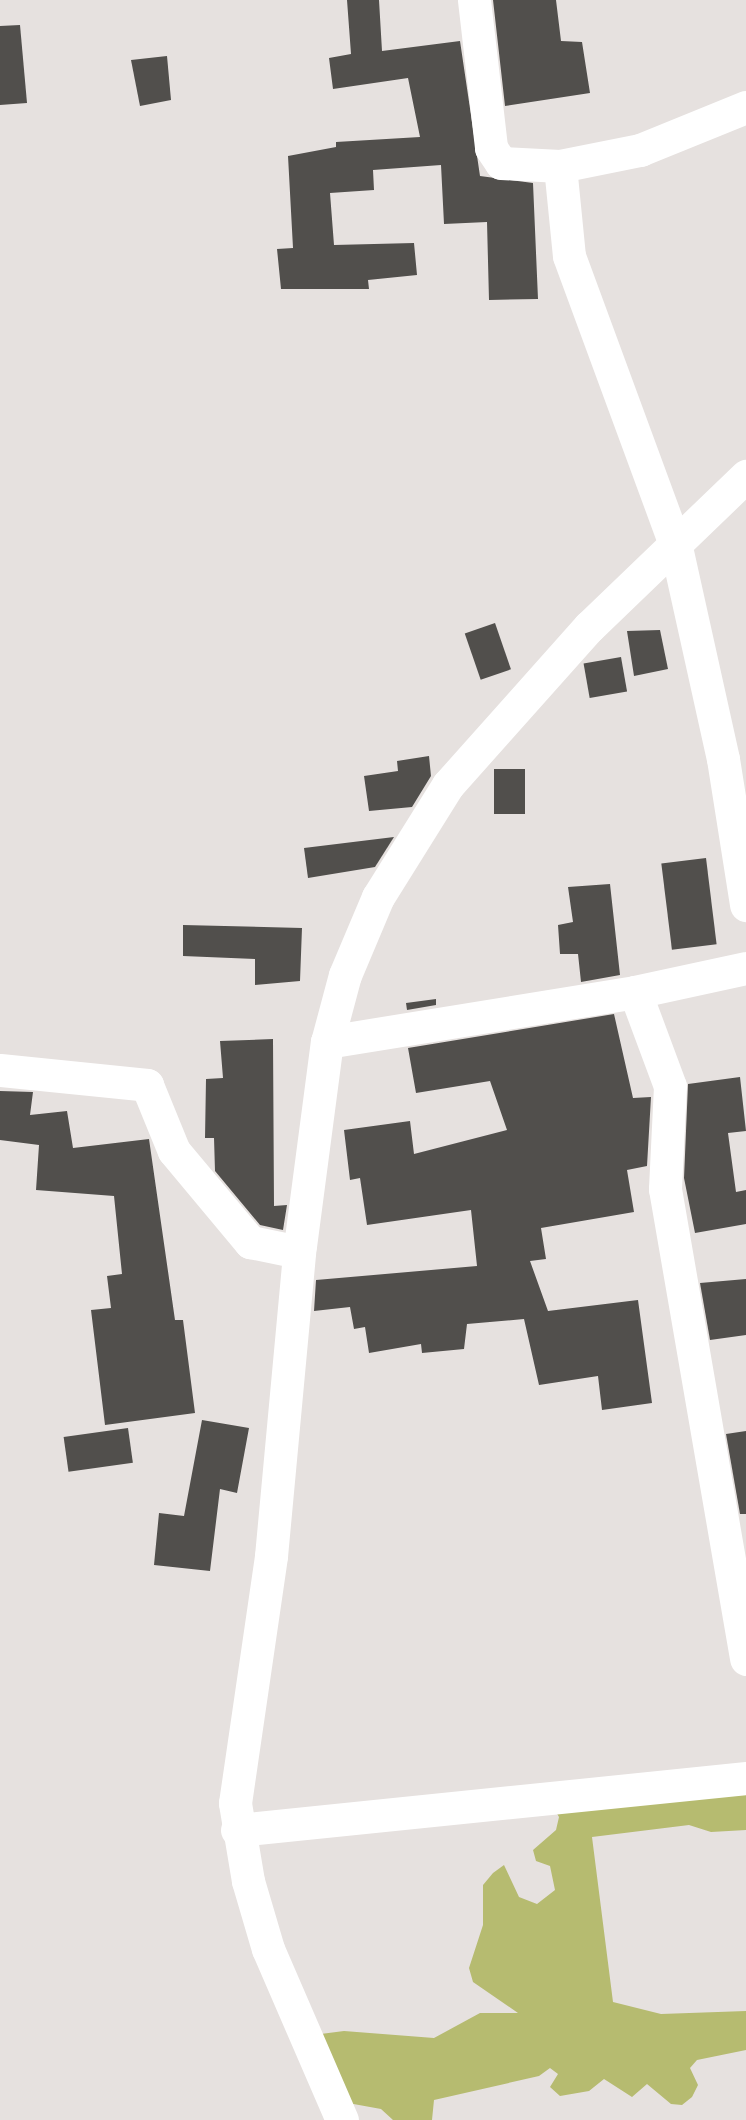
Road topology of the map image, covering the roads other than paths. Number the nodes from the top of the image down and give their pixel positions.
1 (474, 0) edge
2 (746, 107) edge
3 (560, 165) junction
4 (746, 476) edge
5 (676, 548) junction
6 (746, 905) edge
7 (746, 968) edge
8 (635, 992) junction
9 (327, 1042) junction
10 (0, 1070) edge
11 (299, 1252) junction
12 (746, 1659) edge
13 (746, 1778) edge
14 (237, 1830) junction
15 (342, 2120) edge

1 - 3 street
2 - 3 street
3 - 5 street
4 - 5 street
5 - 6 street
5 - 9 street
7 - 8 street
8 - 9 street
8 - 12 street
9 - 11 street
10 - 11 street
11 - 14 street
13 - 14 street
14 - 15 street

